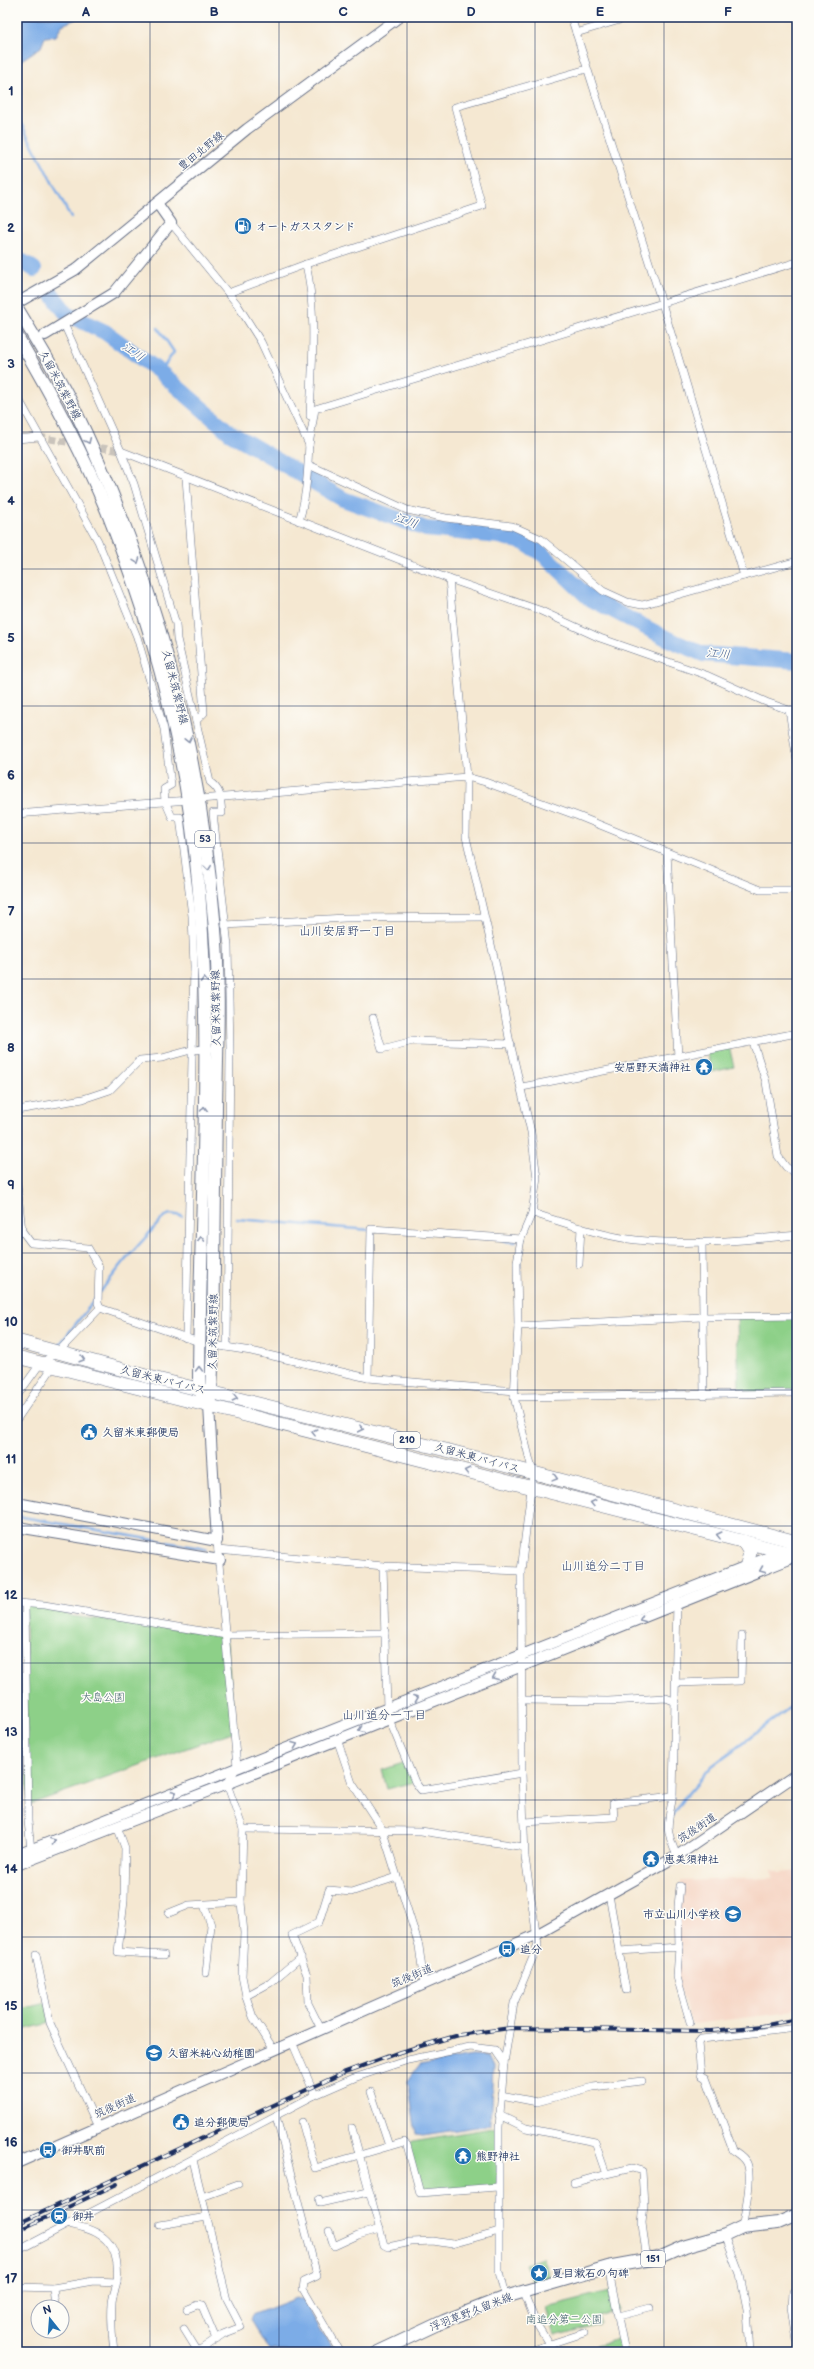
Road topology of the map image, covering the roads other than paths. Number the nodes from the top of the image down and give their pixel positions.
1 (399, 17) edge
2 (571, 17) edge
3 (630, 17) edge
4 (576, 33) junction
5 (588, 69) junction
6 (157, 203) junction
7 (171, 223) junction
8 (797, 262) edge
9 (306, 264) junction
10 (228, 293) junction
11 (17, 303) edge
12 (662, 303) junction
13 (17, 308) edge
14 (67, 323) junction
15 (45, 335) tunnel mouth
16 (17, 336) edge
17 (17, 396) edge
18 (39, 437) junction
19 (17, 439) edge
20 (309, 445) junction
21 (121, 451) junction
22 (309, 465) junction
23 (186, 478) junction
24 (299, 521) junction
25 (797, 561) edge
26 (744, 576) junction
27 (449, 579) junction
28 (797, 709) edge
29 (789, 710) junction
30 (196, 721) junction
31 (797, 761) edge
32 (467, 777) junction
33 (220, 796) junction
34 (199, 798) junction
35 (187, 799) junction
36 (165, 801) junction
37 (17, 814) edge
38 (667, 853) junction
39 (797, 890) edge
40 (484, 917) junction
41 (225, 925) junction
42 (374, 1018) dead end
43 (797, 1033) edge
44 (753, 1042) junction
45 (511, 1044) junction
46 (205, 1048) junction
47 (191, 1050) junction
48 (217, 1050) junction
49 (230, 1050) junction
50 (678, 1057) junction
51 (522, 1087) junction
52 (17, 1110) edge
53 (797, 1174) edge
54 (17, 1184) edge
55 (532, 1213) junction
56 (581, 1228) junction
57 (20, 1231) edge
58 (797, 1235) edge
59 (521, 1239) junction
60 (702, 1242) junction
61 (579, 1264) dead end
62 (100, 1308) junction
63 (797, 1316) edge
64 (702, 1317) junction
65 (518, 1326) junction
66 (186, 1338) junction
67 (17, 1341) edge
68 (199, 1342) junction
69 (213, 1345) junction
70 (227, 1347) junction
71 (58, 1352) junction
72 (17, 1357) edge
73 (40, 1364) junction
74 (54, 1365) junction
75 (368, 1378) junction
76 (205, 1391) junction
77 (797, 1393) edge
78 (514, 1394) junction
79 (17, 1396) edge
80 (704, 1396) junction
81 (209, 1406) junction
82 (17, 1419) edge
83 (533, 1473) junction
84 (532, 1487) junction
85 (17, 1503) edge
86 (17, 1527) edge
87 (743, 1541) junction
88 (797, 1542) edge
89 (218, 1550) junction
90 (794, 1554) edge
91 (383, 1566) junction
92 (746, 1567) junction
93 (521, 1571) junction
94 (677, 1594) junction
95 (17, 1602) edge
96 (25, 1604) junction
97 (678, 1605) junction
98 (385, 1634) junction
99 (226, 1635) junction
100 (742, 1636) dead end
101 (521, 1662) junction
102 (676, 1683) junction
103 (522, 1700) junction
104 (676, 1702) junction
105 (388, 1714) junction
106 (337, 1739) junction
107 (236, 1767) junction
108 (522, 1773) junction
109 (797, 1774) edge
110 (227, 1784) junction
111 (673, 1796) junction
112 (524, 1822) junction
113 (117, 1826) junction
114 (243, 1828) junction
115 (382, 1829) junction
116 (524, 1847) junction
117 (31, 1850) junction
118 (17, 1855) edge
119 (677, 1856) junction
120 (17, 1865) edge
121 (397, 1876) junction
122 (680, 1886) dead end
123 (608, 1895) junction
124 (241, 1902) junction
125 (204, 1904) junction
126 (169, 1913) dead end
127 (536, 1935) junction
128 (679, 1946) junction
129 (619, 1951) junction
130 (36, 1955) dead end
131 (164, 1955) dead end
132 (301, 1957) junction
133 (206, 1973) dead end
134 (424, 1984) junction
135 (626, 1990) dead end
136 (246, 1996) junction
137 (690, 2022) dead end
138 (797, 2028) edge
139 (321, 2029) junction
140 (292, 2042) junction
141 (274, 2050) junction
142 (504, 2063) junction
143 (642, 2081) dead end
144 (371, 2092) dead end
145 (315, 2095) junction
146 (501, 2095) junction
147 (499, 2115) junction
148 (276, 2116) junction
149 (302, 2122) dead end
150 (98, 2127) junction
151 (352, 2128) dead end
152 (389, 2146) junction
153 (359, 2155) junction
154 (193, 2160) junction
155 (17, 2163) edge
156 (606, 2174) junction
157 (574, 2183) dead end
158 (238, 2184) dead end
159 (497, 2187) junction
160 (368, 2192) junction
161 (202, 2197) junction
162 (319, 2199) dead end
163 (797, 2215) edge
164 (207, 2217) junction
165 (66, 2224) junction
166 (160, 2225) dead end
167 (742, 2227) junction
168 (380, 2229) junction
169 (329, 2231) dead end
170 (499, 2231) junction
171 (726, 2235) junction
172 (17, 2251) edge
173 (647, 2261) junction
174 (608, 2267) junction
175 (116, 2282) junction
176 (17, 2287) edge
177 (53, 2288) junction
178 (793, 2292) dead end
179 (524, 2293) junction
180 (505, 2297) junction
181 (54, 2299) edge
182 (650, 2308) dead end
183 (187, 2309) dead end
184 (619, 2316) junction
185 (184, 2329) dead end
186 (584, 2334) dead end
187 (216, 2339) junction
188 (797, 2340) edge
189 (550, 2345) junction
190 (113, 2351) edge
191 (197, 2351) edge
192 (340, 2352) edge
193 (378, 2352) edge
194 (526, 2352) edge
195 (554, 2352) edge
196 (625, 2352) edge
197 (750, 2352) edge

1 - 6 street, 豊田北野線
2 - 4 street
3 - 4 street
4 - 5 street
5 - 9 street
5 - 12 street
6 - 7 street
6 - 11 street, 豊田北野線
7 - 10 street
7 - 14 street
8 - 12 street
9 - 10 street
9 - 20 street
10 - 20 street
12 - 20 street
12 - 26 street
13 -> 34 main road, 久留米筑紫野線 / 53
14 - 15 street
14 - 21 street
16 - 35 main road, 久留米筑紫野線 / 53
17 - 18 street
18 - 19 street
18 - 36 street
20 - 22 street
21 - 23 street
21 - 30 street
22 - 24 street
22 - 26 street
23 - 24 street
23 - 30 street
24 - 27 street
25 - 26 street
27 - 29 street
27 - 32 street
28 - 29 street
29 - 31 street
30 - 33 street
32 - 33 street
32 - 38 street
32 - 40 street
33 - 34 street
33 - 41 street
34 - 35 street
34 -> 48 main road, 久留米筑紫野線 / 53
35 - 36 street
46 -> 35 main road, 久留米筑紫野線 / 53
36 - 37 street
36 - 47 street
38 - 39 street
38 - 50 street
40 - 41 street
40 - 45 street
41 - 49 street
42 - 45 street
43 - 44 street
44 - 50 street
44 - 53 street
45 - 51 street
46 - 47 street
46 - 48 street
68 -> 46 main road, 久留米筑紫野線 / 53
47 - 52 street
47 - 66 street
48 - 49 street
48 - 69 main road, 久留米筑紫野線 / 53
49 - 70 street
50 - 51 street
51 - 55 street
54 - 57 street
55 - 56 street
55 - 59 street
56 - 60 street
56 - 61 street
57 - 62 street
58 - 60 street
59 - 65 street
59 - 75 street
60 - 64 street
62 - 66 street
62 - 71 street
63 - 64 street
64 - 65 street
64 - 80 street
65 - 78 street
66 - 68 street
67 - 71 highway, 久留米東バイパス / 210
76 -> 68 main road, 久留米筑紫野線 / 53
69 - 70 street
69 - 76 main road, 久留米筑紫野線 / 53
70 - 75 street
71 - 73 street
71 -> 76 highway, 久留米東バイパス / 210
72 - 73 highway, 久留米東バイパス / 210
73 - 74 highway, 久留米東バイパス / 210
73 - 79 street
74 - 81 highway, 久留米東バイパス / 210
74 - 82 street
75 - 78 street
76 - 81 main road, 久留米筑紫野線 / 53
76 -> 83 highway, 久留米東バイパス / 210
77 - 80 street
78 - 80 street
78 - 83 street
84 -> 81 highway, 久留米東バイパス / 210
81 - 89 street
83 - 84 street
83 -> 88 highway, 久留米東バイパス / 210
87 -> 84 highway, 久留米東バイパス / 210
84 - 93 street
85 - 89 street
86 - 89 street
87 - 90 highway, 久留米東バイパス / 210
87 - 92 highway
88 - 90 street
89 - 91 street
89 - 99 street
90 - 92 street
90 -> 97 street
91 - 93 street
91 - 98 street
92 - 94 street
93 - 101 street
94 - 97 street
94 - 101 street
95 - 96 street
96 - 99 street
96 - 117 street
97 -> 101 street
97 - 102 street
98 - 99 street
98 - 105 street
99 - 107 street
100 - 102 street
101 - 103 street
101 - 105 street
102 - 104 street
103 - 104 street
103 - 108 street
104 - 111 street
105 -> 106 street
107 -> 105 street
105 - 108 street
106 - 110 street
106 - 115 street
107 - 110 street
117 -> 107 street
108 - 112 street
109 - 119 street, 筑後街道
110 - 113 street
110 - 114 street
111 - 112 street
111 - 119 street
112 - 116 street
113 - 120 street
113 - 131 street
114 - 115 street
114 - 124 street
115 - 116 street
115 - 121 street
116 - 127 street
117 - 118 street
119 - 123 street, 筑後街道
121 - 132 street
121 - 134 street
122 - 128 street
123 - 127 street, 筑後街道
123 - 129 street
124 - 125 street
124 - 136 street
125 - 126 street
125 - 133 street
127 - 134 street, 筑後街道
127 - 142 street
128 - 129 street
128 - 137 street
129 - 135 street
130 - 150 street
132 - 136 street
132 - 139 street
134 - 139 street, 筑後街道
136 - 141 street
138 - 167 street
139 - 140 street, 筑後街道
140 - 141 street, 筑後街道
140 - 145 street
141 - 150 street, 筑後街道
142 - 145 street
142 - 146 street
143 - 146 street
144 - 152 street
145 - 148 street
146 - 147 street
147 - 156 street
147 - 159 street
148 - 154 street
148 - 192 street
149 - 153 street
150 - 155 street, 筑後街道
151 - 153 street
152 - 153 street
152 - 159 street
153 - 160 street
154 - 161 street
154 - 165 street
156 - 157 street
156 - 173 street
158 - 161 street
159 - 170 street
160 - 162 street
160 - 168 street
161 - 164 street
163 - 167 main road, 浮羽草野久留米線 / 151
164 - 166 street
164 - 187 street
165 - 172 street
165 - 175 street
167 - 171 main road, 浮羽草野久留米線 / 151
168 - 169 street
168 - 170 street
170 - 180 street
171 - 173 main road, 浮羽草野久留米線 / 151
171 - 197 street
173 - 174 main road, 浮羽草野久留米線 / 151
174 - 179 main road, 浮羽草野久留米線 / 151
174 - 184 street
175 - 177 street
175 - 190 street
176 - 177 street
177 - 181 street
178 - 188 street
179 - 180 main road, 浮羽草野久留米線 / 151
179 - 189 street
180 - 193 main road, 浮羽草野久留米線 / 151
182 - 184 street
183 - 187 street
184 - 196 street
185 - 191 street
186 - 189 street
187 - 191 street
189 - 194 street
189 - 195 street

